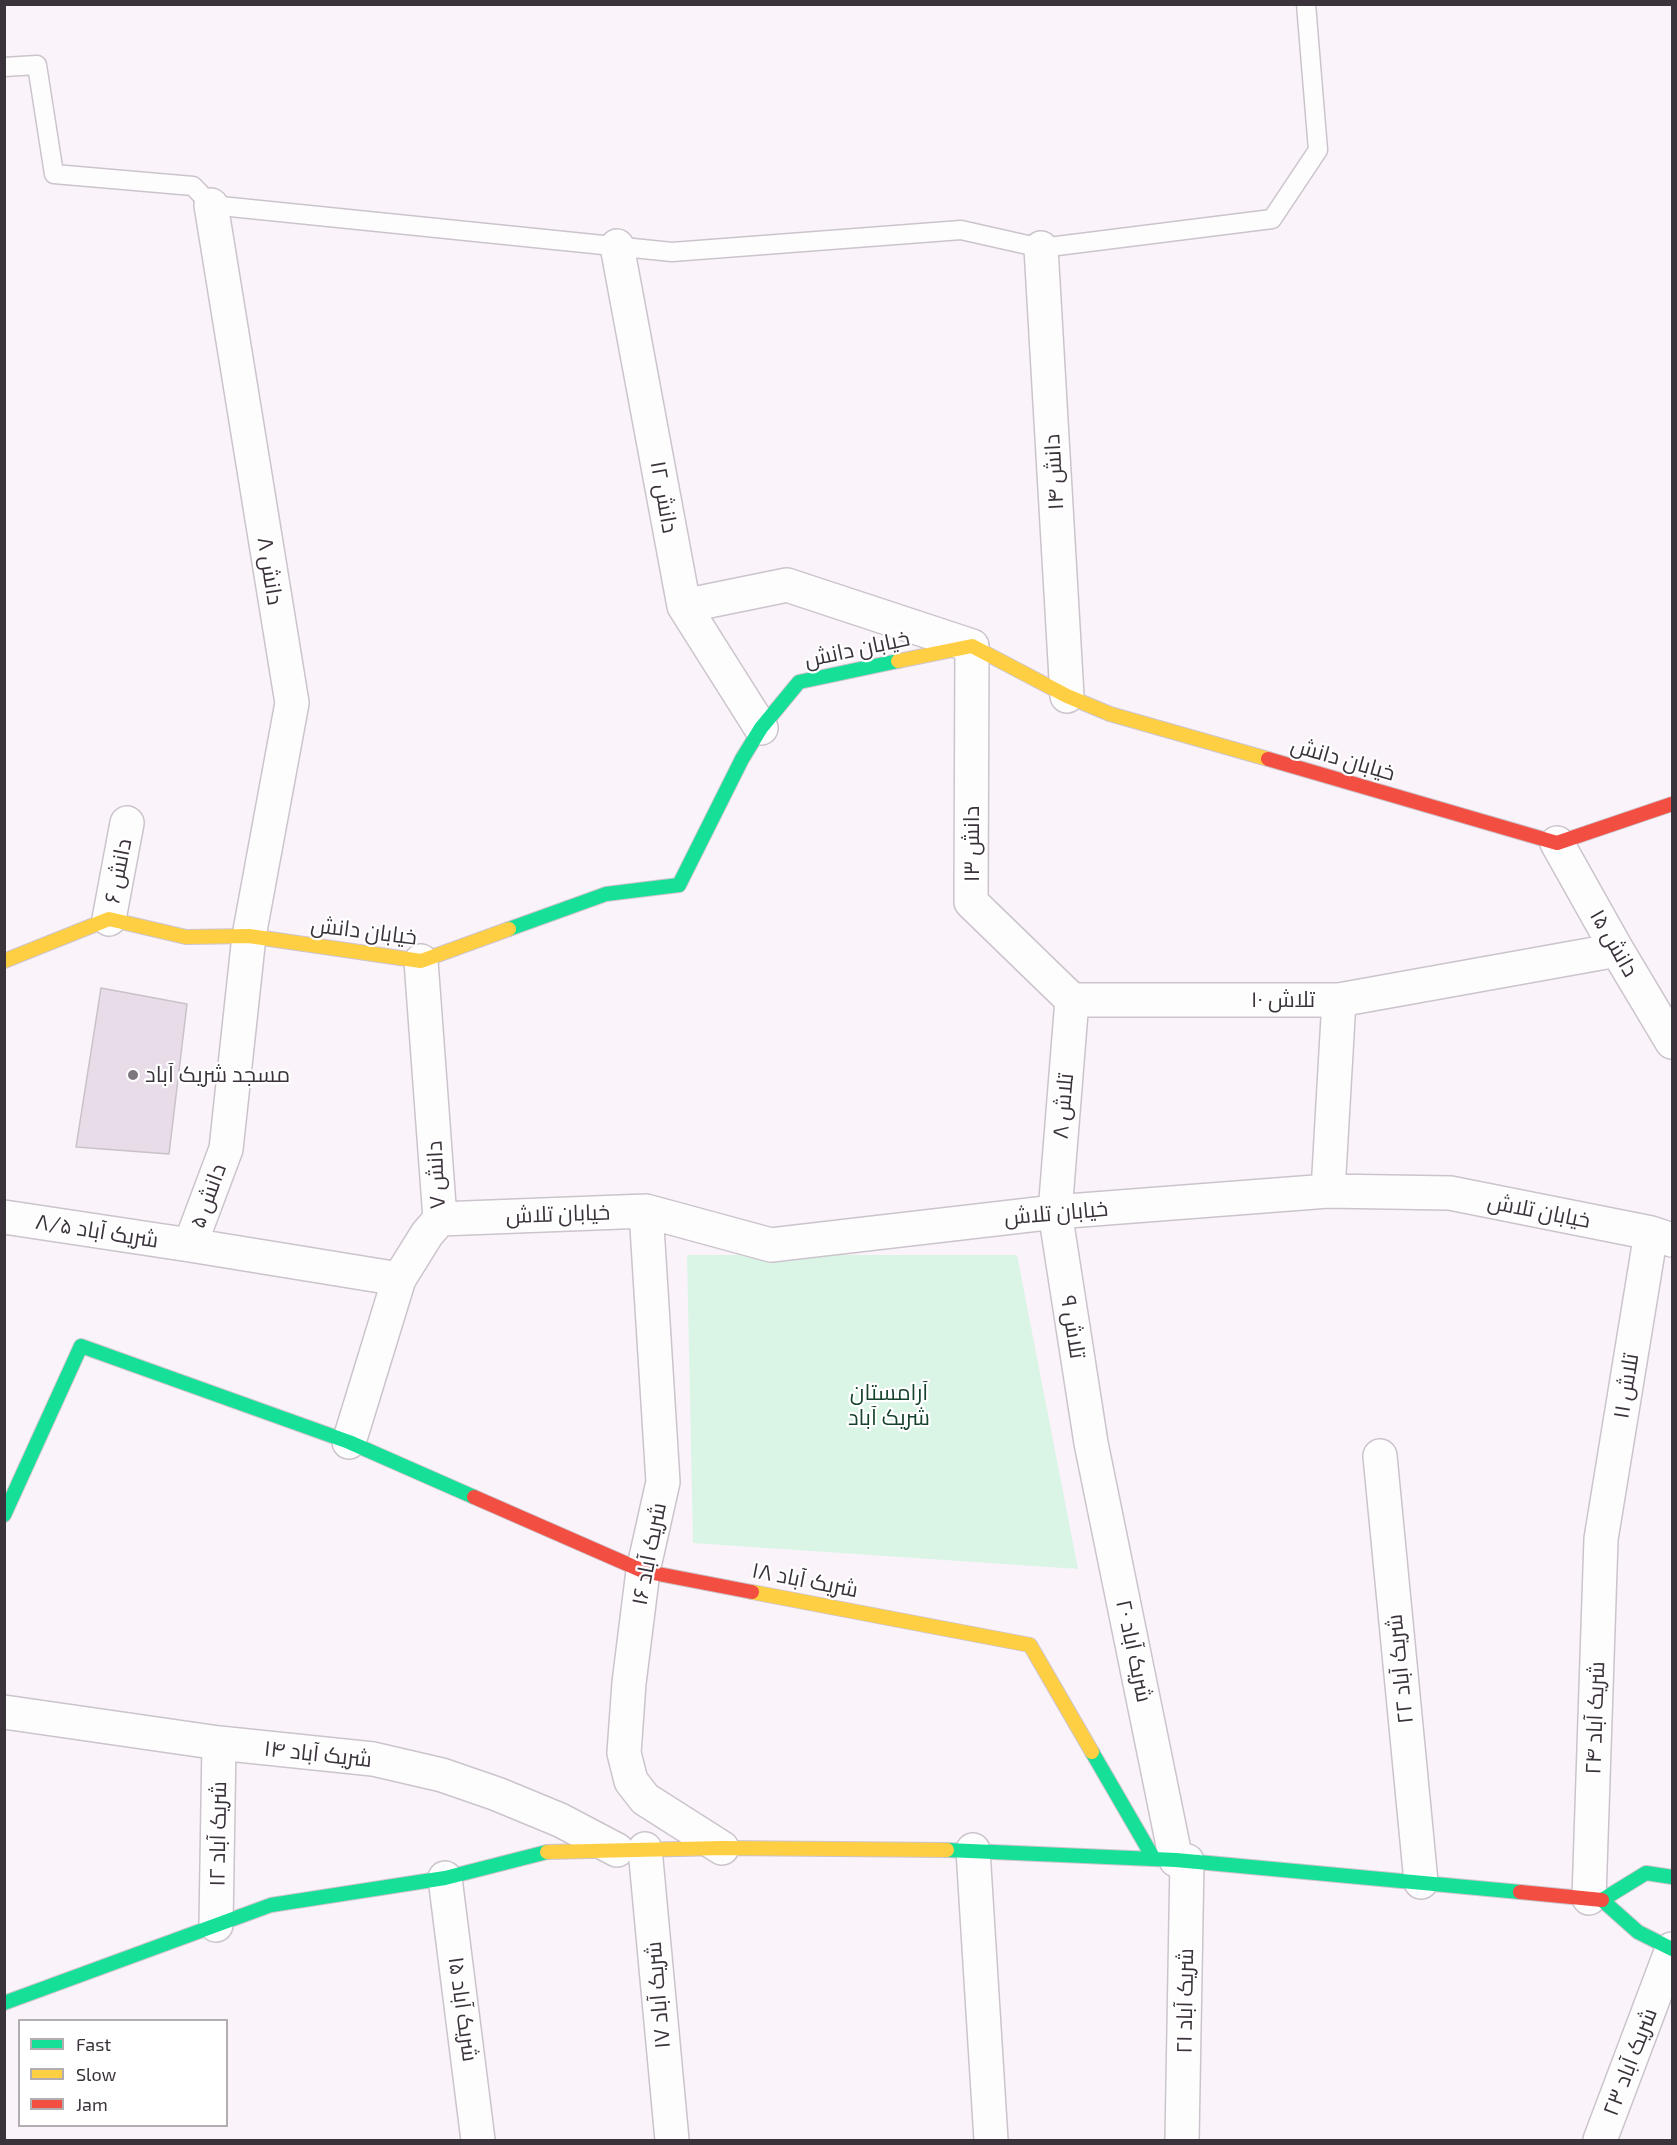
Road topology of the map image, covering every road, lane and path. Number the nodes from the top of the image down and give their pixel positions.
1 (1306, 4) edge
2 (4, 67) edge
3 (211, 205) junction
4 (617, 246) junction
5 (1041, 248) junction
6 (684, 606) junction
7 (972, 646) junction
8 (1067, 696) junction
9 (761, 728) junction
10 (1672, 804) edge
11 (127, 823) dead end
12 (1557, 843) junction
13 (109, 920) junction
14 (249, 936) junction
15 (1617, 950) junction
16 (421, 961) junction
17 (4, 962) edge
18 (1072, 1000) junction
19 (1339, 1000) junction
20 (1672, 1042) edge
21 (1329, 1191) junction
22 (646, 1211) junction
23 (1055, 1212) junction
24 (4, 1217) edge
25 (440, 1219) junction
26 (1662, 1236) edge
27 (190, 1245) junction
28 (399, 1279) junction
29 (349, 1442) junction
30 (1091, 1443) joint
31 (1380, 1456) dead end
32 (4, 1515) edge
33 (1601, 1539) joint
34 (643, 1571) junction
35 (4, 1712) edge
36 (219, 1743) junction
37 (722, 1848) junction
38 (631, 1850) junction
39 (973, 1850) junction
40 (1173, 1860) junction
41 (1672, 1877) edge
42 (445, 1878) junction
43 (1421, 1882) junction
44 (1595, 1899) junction
45 (216, 1925) junction
46 (1672, 1949) edge
47 (4, 2003) edge
48 (478, 2140) edge
49 (672, 2140) edge
50 (991, 2140) edge
51 (1182, 2140) edge
52 (1600, 2140) edge

1 - 5 lane
2 - 3 lane
3 - 4 lane
3 - 14 street, دانش ۸
4 - 5 lane
4 - 6 street, دانش ۱۲
5 - 8 street, دانش ۱۴
6 - 7 street
6 - 9 street, دانش ۱۲
7 - 8 street, خیابان دانش
7 - 9 street, خیابان دانش
7 - 18 street, دانش ۱۳
8 - 12 street, خیابان دانش
9 - 16 street, خیابان دانش
10 - 12 street
11 - 13 street, دانش ۶
12 - 15 street, دانش ۱۵
13 - 14 street, خیابان دانش
13 - 17 street
14 - 16 street, خیابان دانش
14 - 27 street, دانش ۵
15 - 19 street
15 - 20 street, دانش ۱۵
16 - 25 street, دانش ۷
18 - 19 street, تلاش ۱۰
18 - 23 street, تلاش ۸
19 - 21 street, تلاش ۱۰
21 - 23 street, خیابان تلاش
21 - 26 street, خیابان تلاش
22 - 23 street, خیابان تلاش
22 - 25 street, خیابان تلاش
22 - 34 street, شریک آباد ۱۶
23 - 30 street, تلاش ۹
24 - 27 street, شریک آباد ۸/۵
25 - 28 street, دانش ۷
26 - 33 street, تلاش ۱۱
27 - 28 street, دانش ۵
28 - 29 street, دانش ۷
29 - 32 street, شریک آباد ۱۸
29 - 34 street, شریک آباد ۱۸
30 - 40 street, شریک آباد ۲۰
31 - 43 street, شریک آباد ۲۲
33 - 44 street, شریک آباد ۲۴
34 - 37 street, شریک آباد ۱۶
34 - 40 street, شریک آباد ۱۸
35 - 36 street, شریک آباد ۱۴
36 - 38 street, شریک آباد ۱۴
36 - 45 street, شریک آباد ۱۲
37 - 38 street
37 - 39 street
38 - 42 street
38 - 49 street, شریک آباد ۱۷
39 - 40 street
39 - 50 street
40 - 43 street
40 - 51 street, شریک آباد ۲۱
41 - 44 street
42 - 45 street
42 - 48 street, شریک آباد ۱۵
43 - 44 street
44 - 46 street
45 - 47 street
46 - 52 street, شریک آباد ۲۳

